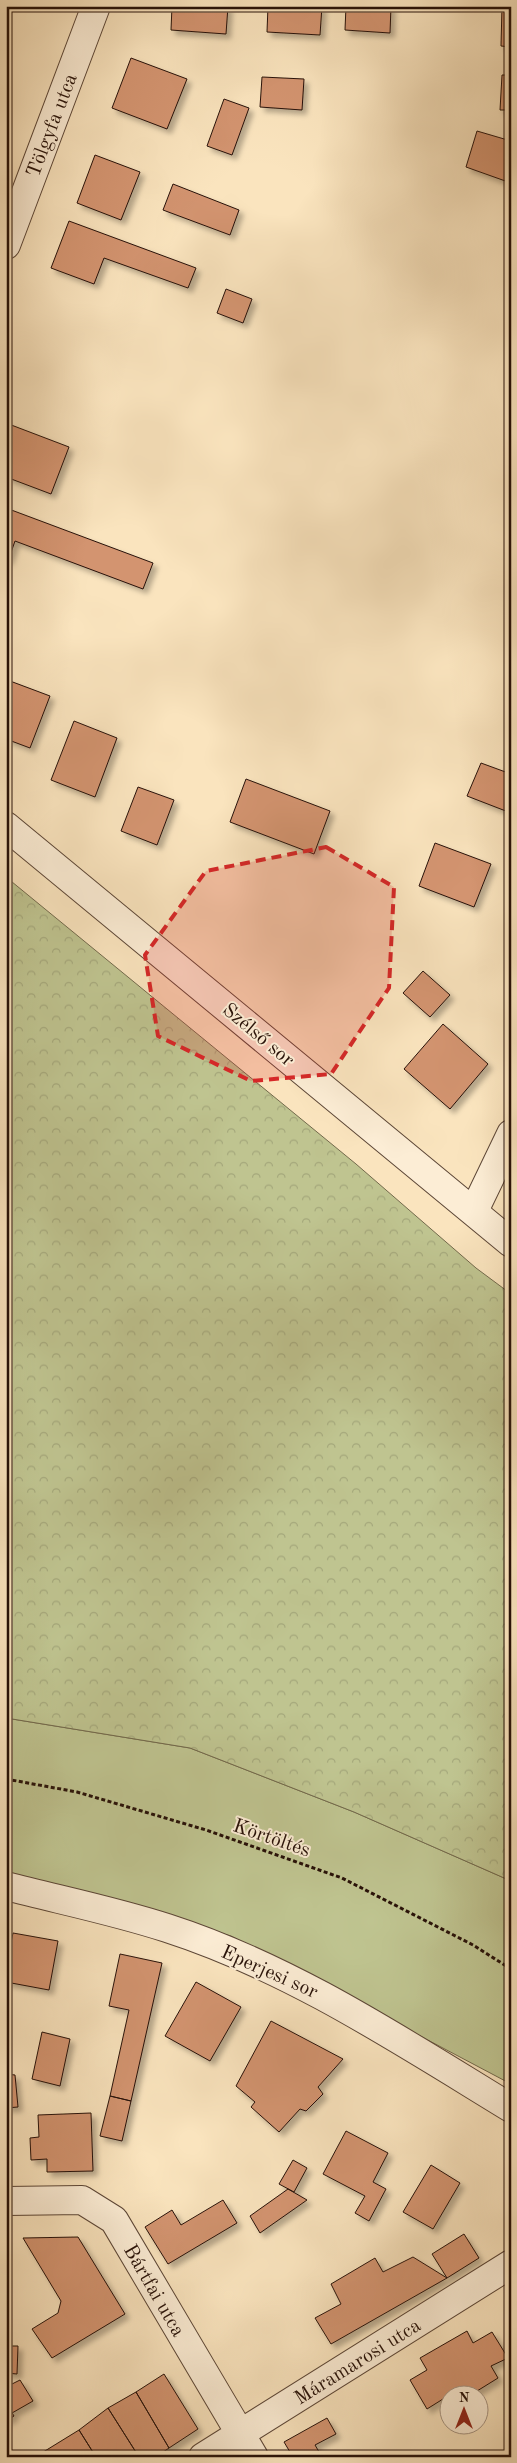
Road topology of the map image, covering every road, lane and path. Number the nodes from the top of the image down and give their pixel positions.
1 (96, 6) edge
2 (6, 245) edge
3 (6, 826) edge
4 (511, 1134) edge
5 (474, 1212) junction
6 (511, 1243) edge
7 (6, 1779) edge
8 (6, 1886) edge
9 (511, 1969) edge
10 (511, 2108) edge
11 (6, 2201) edge
12 (511, 2264) edge
13 (239, 2434) junction
14 (203, 2457) edge
15 (254, 2457) edge

1 - 2 street, Tölgyfa utca
3 - 5 street, Szélső sor
4 - 5 street
5 - 6 street, Szélső sor
7 - 9 path, Körtöltés
8 - 10 street, Eperjesi sor
11 - 13 street, Bártfai utca
12 - 13 street, Máramarosi utca
13 - 14 street, Máramarosi utca
13 - 15 street, Bártfai utca

